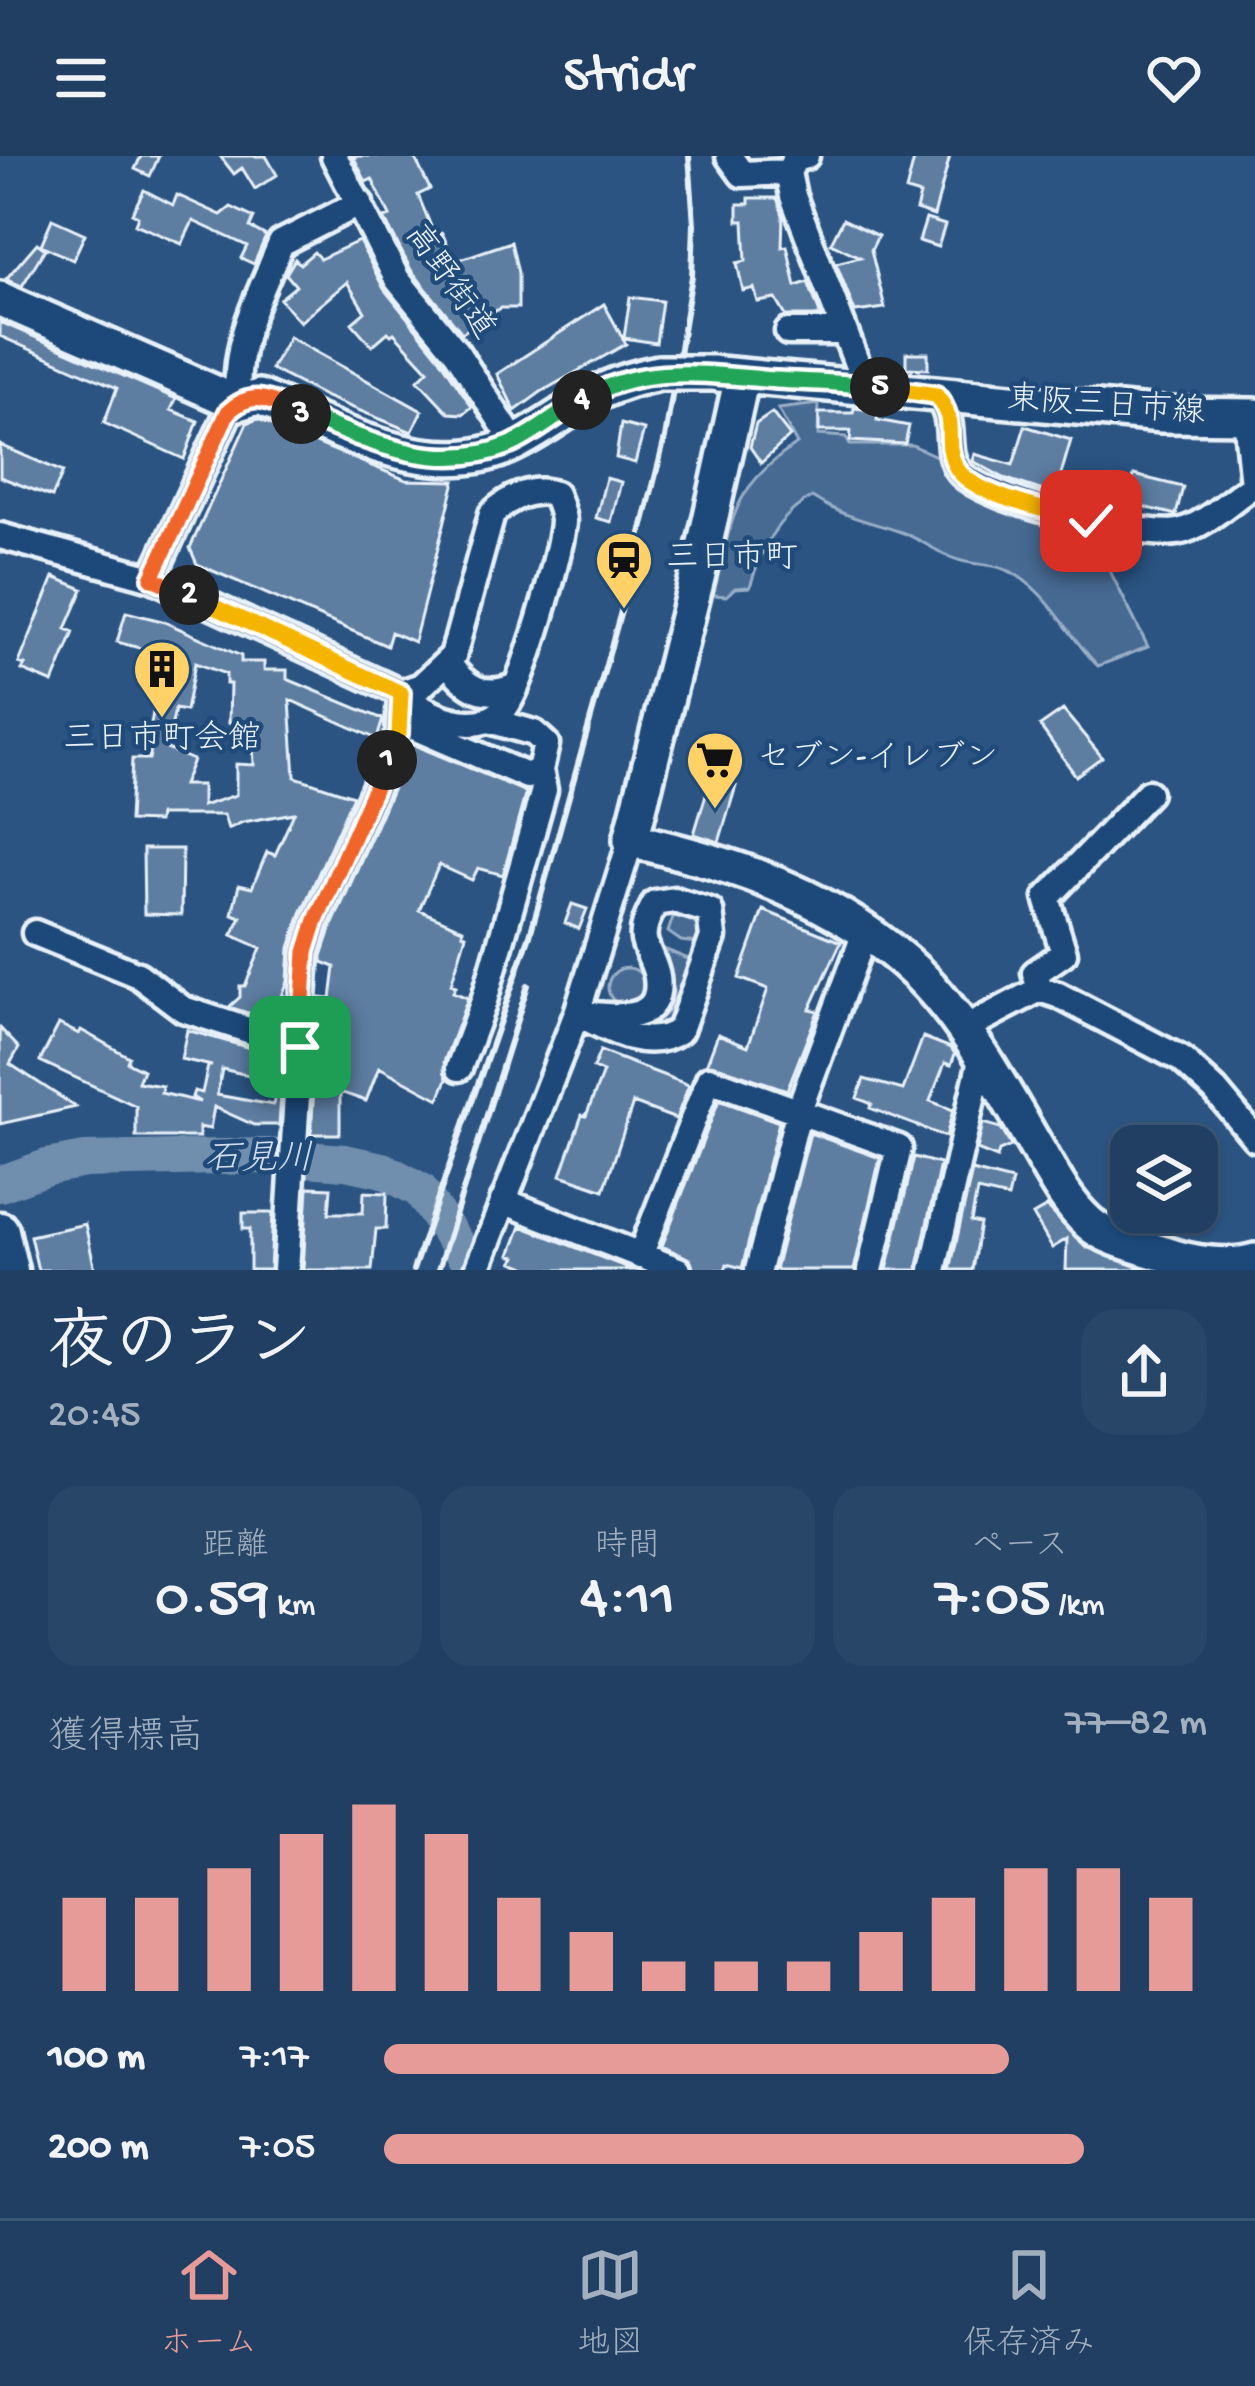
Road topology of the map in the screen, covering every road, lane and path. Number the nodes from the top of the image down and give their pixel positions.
1 (334, 156) edge
2 (729, 156) edge
3 (797, 164) edge
4 (360, 202) junction
5 (0, 299) edge
6 (788, 332) dead end
7 (842, 332) junction
8 (728, 375) junction
9 (865, 385) junction
10 (936, 395) junction
11 (238, 403) junction
12 (1251, 417) edge
13 (515, 443) junction
14 (1254, 484) edge
15 (0, 536) edge
16 (152, 578) junction
17 (448, 663) junction
18 (516, 686) junction
19 (401, 693) junction
20 (489, 720) junction
21 (540, 770) junction
22 (1148, 793) dead end
23 (631, 840) junction
24 (866, 930) junction
25 (35, 933) dead end
26 (1040, 989) junction
27 (577, 1012) junction
28 (962, 1030) junction
29 (300, 1047) junction
30 (981, 1060) junction
31 (459, 1069) dead end
32 (800, 1110) junction
33 (1255, 1138) edge
34 (503, 1201) junction
35 (640, 1256) junction
36 (1255, 1261) edge
37 (286, 1270) edge
38 (477, 1270) edge
39 (678, 1270) edge
40 (758, 1270) edge
41 (870, 1270) edge
42 (934, 1270) edge

1 - 4 street, 高野街道
2 - 3 street
3 - 7 street
4 - 11 street
4 - 13 street, 高野街道
5 - 11 main road
6 - 7 street
7 - 9 street
8 - 9 main road, 東阪三日市線
8 - 13 main road, 東阪三日市線, bridge
8 - 23 main road
9 - 10 main road, 東阪三日市線
10 - 12 main road, 東阪三日市線
10 - 14 street
11 - 13 main road
11 - 16 street
12 - 14 street
15 - 16 street
16 - 19 street
17 - 18 street
17 - 18 street
17 - 19 street
18 - 20 street
19 - 20 street
19 - 21 street
19 - 29 street
20 - 21 street
21 - 31 street
22 - 26 street
23 - 24 main road
23 - 27 street
24 - 28 main road
24 - 32 street
25 - 29 street
26 - 28 street
26 - 33 street
27 - 27 street
27 - 34 street
28 - 30 main road
29 - 37 street
30 - 36 main road
30 - 42 street
32 - 35 street
32 - 40 street
32 - 41 street
34 - 35 street
34 - 38 street
35 - 39 street

